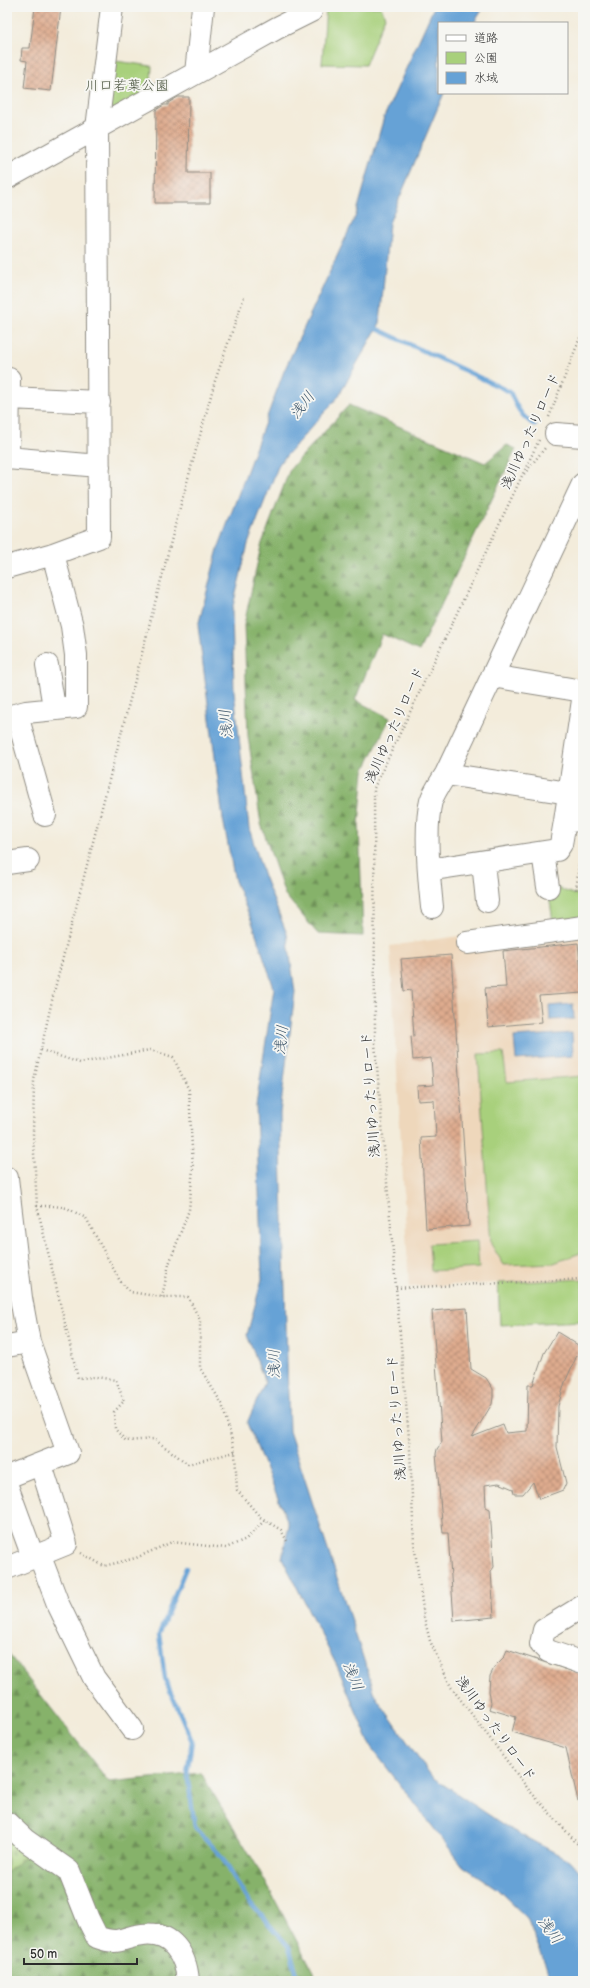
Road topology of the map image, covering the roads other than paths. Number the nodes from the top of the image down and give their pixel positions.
1 (112, 7) edge
2 (204, 7) edge
3 (280, 7) edge
4 (312, 7) edge
5 (277, 28) junction
6 (196, 73) junction
7 (97, 128) junction
8 (7, 178) edge
9 (99, 402) junction
10 (547, 432) road end
11 (583, 436) edge
12 (7, 458) edge
13 (99, 466) junction
14 (583, 484) edge
15 (53, 554) junction
16 (7, 567) edge
17 (47, 664) dead end
18 (492, 676) junction
19 (583, 691) edge
20 (583, 700) edge
21 (54, 707) junction
22 (12, 716) edge
23 (579, 753) edge
24 (446, 774) junction
25 (569, 793) junction
26 (45, 815) dead end
27 (574, 821) edge
28 (544, 853) junction
29 (28, 860) dead end
30 (7, 862) edge
31 (483, 862) junction
32 (429, 866) junction
33 (548, 887) dead end
34 (487, 901) dead end
35 (432, 908) dead end
36 (583, 927) edge
37 (467, 943) dead end
38 (7, 1178) edge
39 (14, 1299) edge
40 (29, 1342) junction
41 (7, 1346) edge
42 (41, 1465) junction
43 (7, 1477) edge
44 (7, 1486) edge
45 (36, 1556) junction
46 (7, 1568) edge
47 (583, 1606) edge
48 (583, 1663) edge
49 (132, 1729) dead end
50 (7, 1823) edge
51 (188, 1981) edge

1 - 7 street
2 - 6 street
3 - 5 street
4 - 5 street
5 - 6 street
6 - 7 street
7 - 8 street
7 - 9 street
9 - 12 street
9 - 13 street
10 - 11 street
12 - 13 street
13 - 15 street
14 - 18 street
15 - 16 street
15 - 21 street
17 - 21 street
18 - 19 street
18 - 24 street
20 - 23 street
21 - 22 street
22 - 26 street
23 - 25 street
24 - 25 street
24 - 32 street
25 - 27 street
27 - 28 street
28 - 31 street
28 - 33 street
29 - 30 street
31 - 32 street
31 - 34 street
32 - 35 street
36 - 37 street
38 - 39 street
39 - 40 street
40 - 41 street
40 - 42 street
42 - 43 street
42 - 45 street
44 - 45 street
45 - 46 street
45 - 49 street
47 - 48 street
50 - 51 street

